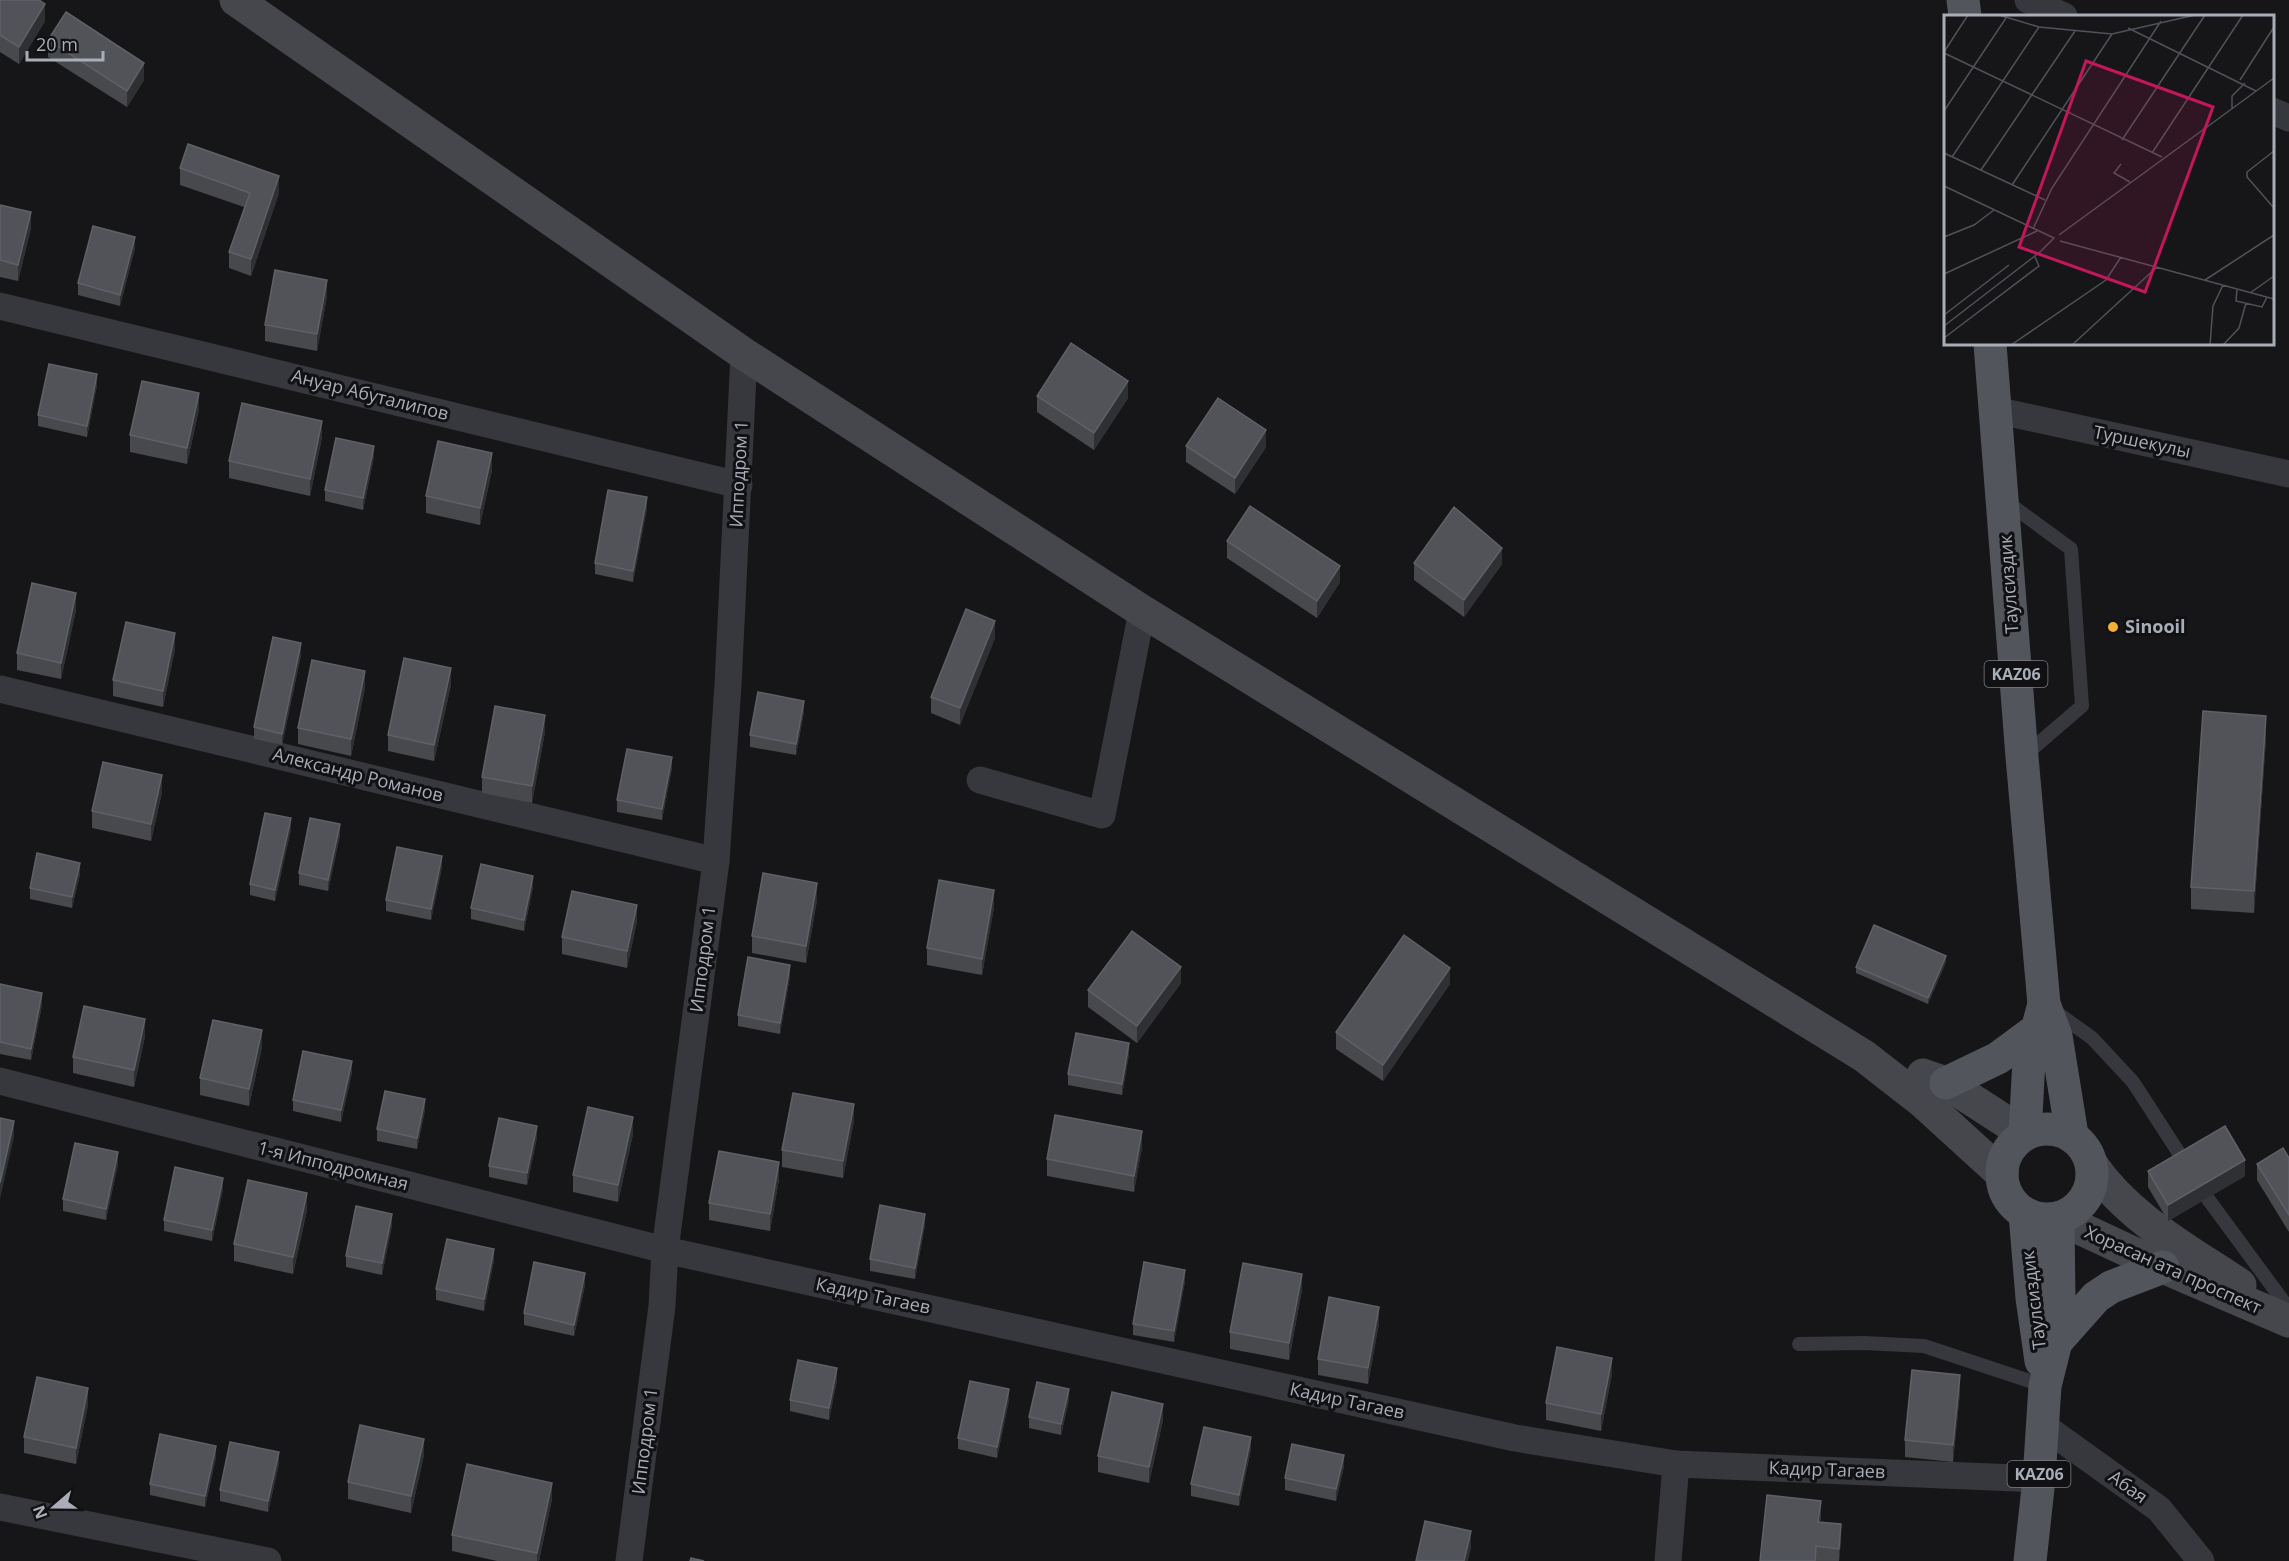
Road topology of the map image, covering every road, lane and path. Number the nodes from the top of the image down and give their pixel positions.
1 (236, 0) edge
2 (1963, 0) edge
3 (2028, 0) edge
4 (1965, 15) edge
5 (2062, 15) edge
6 (2274, 112) edge
7 (2289, 118) edge
8 (0, 306) edge
9 (1990, 345) edge
10 (744, 354) junction
11 (1995, 410) junction
12 (2289, 474) edge
13 (739, 485) junction
14 (2002, 498) junction
15 (1142, 611) junction
16 (0, 689) edge
17 (2022, 757) junction
18 (980, 780) dead end
19 (716, 861) junction
20 (2040, 1017) junction
21 (1864, 1056) junction
22 (0, 1081) edge
23 (1946, 1083) junction
24 (2025, 1134) junction
25 (2072, 1135) junction
26 (2186, 1164) edge
27 (2092, 1165) junction
28 (2002, 1174) junction
29 (2208, 1199) edge
30 (2025, 1214) junction
31 (2058, 1218) junction
32 (666, 1250) junction
33 (2163, 1268) junction
34 (2289, 1309) edge
35 (2289, 1319) edge
36 (2056, 1342) junction
37 (1799, 1344) dead end
38 (2045, 1386) junction
39 (2042, 1425) junction
40 (1676, 1464) junction
41 (2039, 1479) junction
42 (0, 1507) edge
43 (268, 1561) edge
44 (629, 1561) edge
45 (1668, 1561) edge
46 (2030, 1561) edge
47 (2201, 1561) edge

1 - 10 main road
2 - 4 main road
3 - 5 street
6 - 7 street
8 - 13 street, Ануар Абуталипов
9 - 11 main road, Таулсиздик / KAZ06
10 - 13 street, Ипподром 1
10 - 15 main road
11 - 12 street, Туршекулы
11 - 14 main road, Таулсиздик / KAZ06
13 - 19 street, Ипподром 1
14 - 17 main road, Таулсиздик / KAZ06
14 - 17 lane
15 - 18 street
15 - 21 main road
16 - 19 street, Александр Романов
17 - 20 main road, Таулсиздик / KAZ06
19 - 32 street, Ипподром 1
20 - 23 main road
20 - 24 main road, Таулсиздик / KAZ06
20 - 25 main road, Таулсиздик / KAZ06
20 - 26 lane
21 - 23 main road
21 - 28 main road
22 - 32 street, 1-я Ипподромная
23 - 24 main road
24 - 25 main road
24 - 28 main road
25 - 27 main road
27 - 31 main road
27 - 35 main road, Хорасан ата проспект
28 - 30 main road
29 - 34 lane
30 - 31 main road
30 - 38 main road, Таулсиздик / KAZ06
31 - 33 main road, Хорасан ата проспект
31 - 36 main road, Таулсиздик / KAZ06
32 - 40 street, Кадир Тагаев
32 - 44 street, Ипподром 1
33 - 35 main road, Хорасан ата проспект
33 - 36 main road
36 - 38 main road, Таулсиздик / KAZ06
37 - 38 lane
38 - 39 main road, Таулсиздик / KAZ06
39 - 41 main road, Таулсиздик / KAZ06
39 - 47 street, Абая
40 - 41 street, Кадир Тагаев
40 - 45 street
41 - 46 main road, Таулсиздик / KAZ06
42 - 43 street

